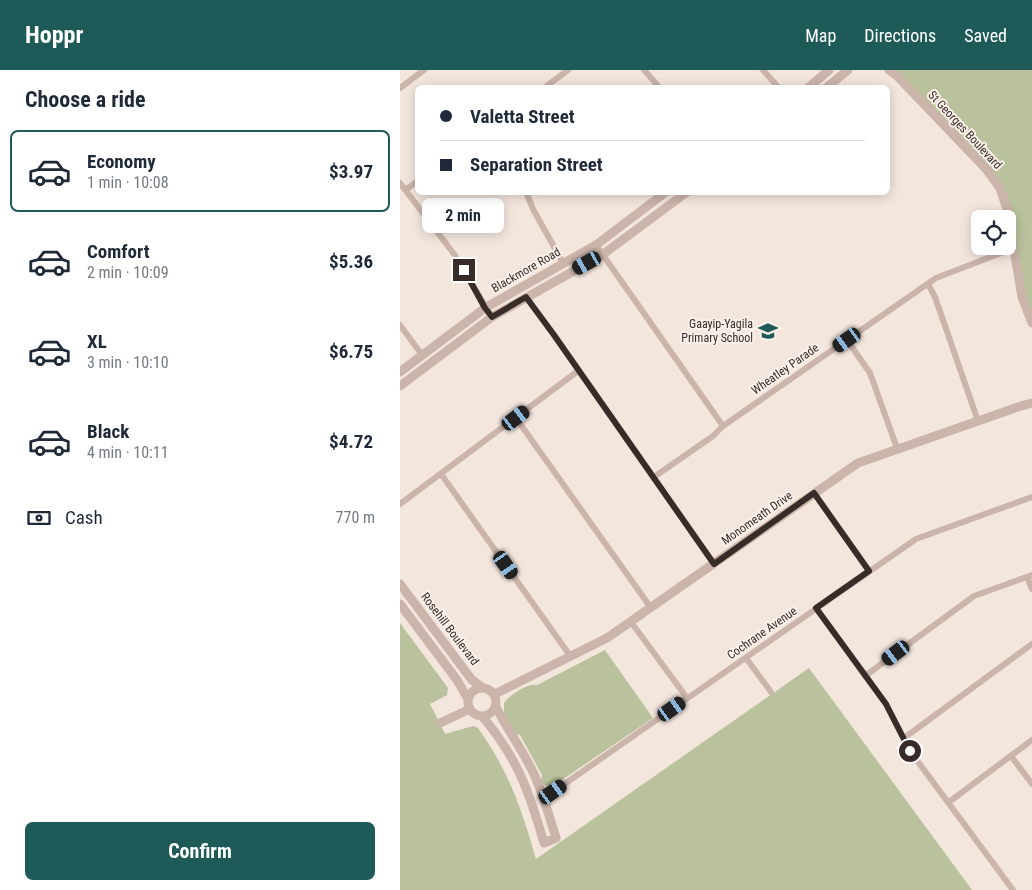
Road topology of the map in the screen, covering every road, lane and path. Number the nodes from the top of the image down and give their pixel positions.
1 (424, 70) edge
2 (568, 70) edge
3 (644, 70) edge
4 (763, 70) edge
5 (829, 70) edge
6 (848, 70) edge
7 (889, 70) edge
8 (896, 73) edge
9 (548, 85) edge
10 (657, 85) edge
11 (776, 85) edge
12 (812, 85) edge
13 (830, 85) edge
14 (400, 88) edge
15 (400, 183) edge
16 (415, 183) edge
17 (405, 190) junction
18 (529, 195) edge
19 (662, 195) edge
20 (682, 195) edge
21 (1007, 210) edge
22 (596, 245) junction
23 (602, 255) junction
24 (995, 255) edge
25 (1015, 255) edge
26 (563, 263) junction
27 (928, 284) junction
28 (526, 297) junction
29 (485, 308) junction
30 (492, 317) junction
31 (1032, 323) edge
32 (400, 325) edge
33 (847, 340) junction
34 (422, 355) junction
35 (578, 371) junction
36 (400, 372) edge
37 (400, 386) edge
38 (1032, 399) edge
39 (1032, 403) edge
40 (1020, 406) junction
41 (516, 418) junction
42 (978, 421) junction
43 (723, 426) junction
44 (897, 448) junction
45 (441, 474) junction
46 (654, 477) junction
47 (814, 493) junction
48 (1032, 497) edge
49 (400, 504) edge
50 (714, 564) junction
51 (869, 571) junction
52 (1030, 576) edge
53 (400, 584) edge
54 (1032, 589) edge
55 (400, 604) edge
56 (651, 608) junction
57 (816, 608) junction
58 (631, 622) junction
59 (1032, 644) edge
60 (571, 657) junction
61 (746, 658) junction
62 (866, 676) junction
63 (482, 687) junction
64 (771, 692) dead end
65 (495, 694) junction
66 (687, 698) junction
67 (468, 699) junction
68 (496, 707) junction
69 (470, 709) junction
70 (482, 716) junction
71 (440, 723) dead end
72 (904, 738) junction
73 (1032, 740) edge
74 (1011, 756) junction
75 (1032, 784) edge
76 (543, 796) junction
77 (949, 802) junction
78 (1013, 890) edge

1 - 14 street
2 - 9 street
3 - 10 street
4 - 11 street
5 - 12 street
6 - 13 street
7 - 8 street, St Georges Boulevard
8 - 21 street, St Georges Boulevard
15 - 17 street
16 - 17 street
17 - 29 street
18 - 26 street
19 - 22 street, Blackmore Road
20 - 23 street, Blackmore Road
22 - 23 street
22 - 26 street, Blackmore Road
23 - 28 street, Blackmore Road
23 - 43 street
24 - 27 street, Wheatley Parade
25 - 31 street, St Georges Boulevard
26 - 29 street, Blackmore Road
27 - 33 street, Wheatley Parade
27 - 42 street
28 - 30 street, Blackmore Road
28 - 35 street
29 - 30 street
29 - 34 street, Blackmore Road
30 - 37 street, Blackmore Road
32 - 34 street
33 - 43 street, Wheatley Parade
33 - 44 street
34 - 36 street, Blackmore Road
35 - 41 street
35 - 46 street
38 - 40 street, Monomeath Drive
39 - 40 street, Monomeath Drive
40 - 42 street, Monomeath Drive
41 - 45 street
41 - 56 street
42 - 44 street, Monomeath Drive
43 - 46 street, Wheatley Parade
44 - 47 street, Monomeath Drive
45 - 49 street
45 - 60 street
46 - 50 street
47 - 50 street, Monomeath Drive
47 - 51 street
48 - 51 street, Cochrane Avenue
50 - 56 street, Monomeath Drive
51 - 57 street, Cochrane Avenue
52 - 54 street
52 - 62 street
53 - 63 street, Rosehill Boulevard
55 - 67 street, Rosehill Boulevard
56 - 58 street, Monomeath Drive
57 - 61 street, Cochrane Avenue
57 - 62 street
58 - 60 street, Monomeath Drive
58 - 66 street
59 - 72 street
60 - 65 street, Monomeath Drive
61 - 64 street
61 - 66 street, Cochrane Avenue
62 - 72 street
63 - 65 street
63 - 67 street
65 - 68 street
66 - 76 street, Cochrane Avenue
67 - 69 street
68 - 70 street
68 - 76 street
69 - 70 street
69 - 71 street
70 - 76 street
72 - 77 street
73 - 74 street
74 - 75 street
74 - 77 street
77 - 78 street

